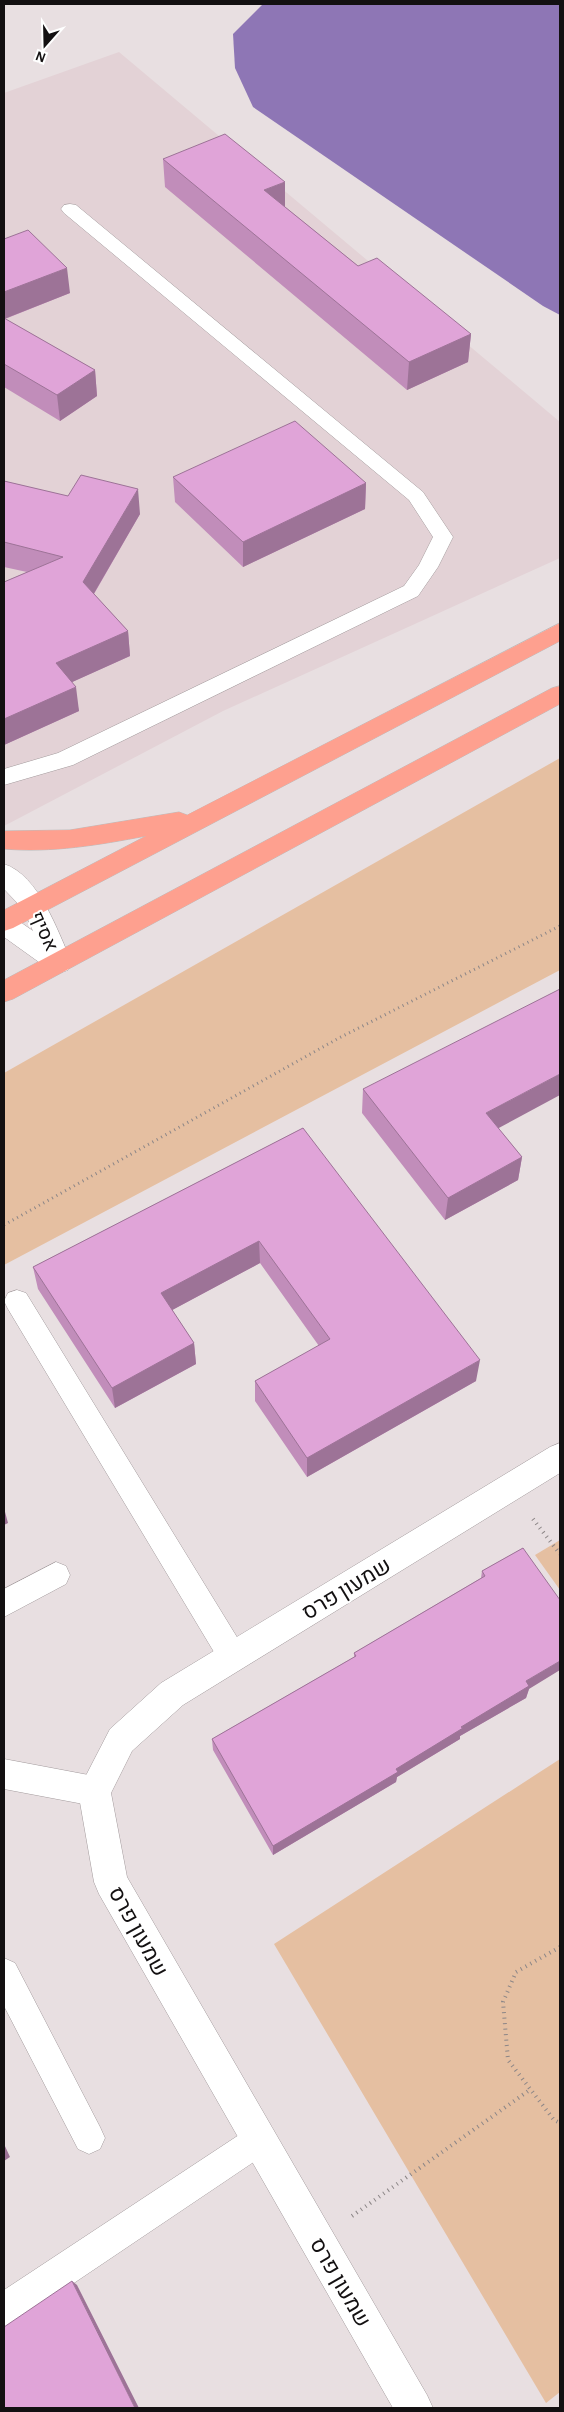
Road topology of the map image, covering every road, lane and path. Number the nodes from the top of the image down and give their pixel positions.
1 (70, 209) dead end
2 (560, 631) edge
3 (560, 694) edge
4 (4, 777) edge
5 (202, 817) junction
6 (4, 840) edge
7 (4, 873) edge
8 (34, 905) junction
9 (4, 923) edge
10 (560, 926) edge
11 (58, 962) junction
12 (4, 992) edge
13 (4, 1225) edge
14 (17, 1301) dead end
15 (560, 1457) edge
16 (56, 1575) dead end
17 (4, 1604) edge
18 (233, 1657) junction
19 (4, 1774) edge
20 (94, 1790) junction
21 (560, 1947) edge
22 (4, 1974) edge
23 (532, 2090) junction
24 (560, 2124) edge
25 (89, 2138) dead end
26 (259, 2140) junction
27 (317, 2240) junction
28 (4, 2310) edge
29 (414, 2408) edge

1 - 4 lane
2 - 5 highway
3 - 11 highway
5 - 6 highway
5 - 8 highway
7 - 8 street, אסיף
8 - 9 highway
8 - 11 street, אסיף
9 - 11 street, אסיף
10 - 13 path
11 - 12 highway
14 - 18 lane
15 - 18 street, שמעון פרס
16 - 17 lane
18 - 20 street, שמעון פרס
19 - 20 lane
20 - 26 street, שמעון פרס
21 - 23 path
22 - 25 lane
23 - 24 path
23 - 27 path
26 - 27 street, שמעון פרס
26 - 28 lane
27 - 29 street, שמעון פרס

